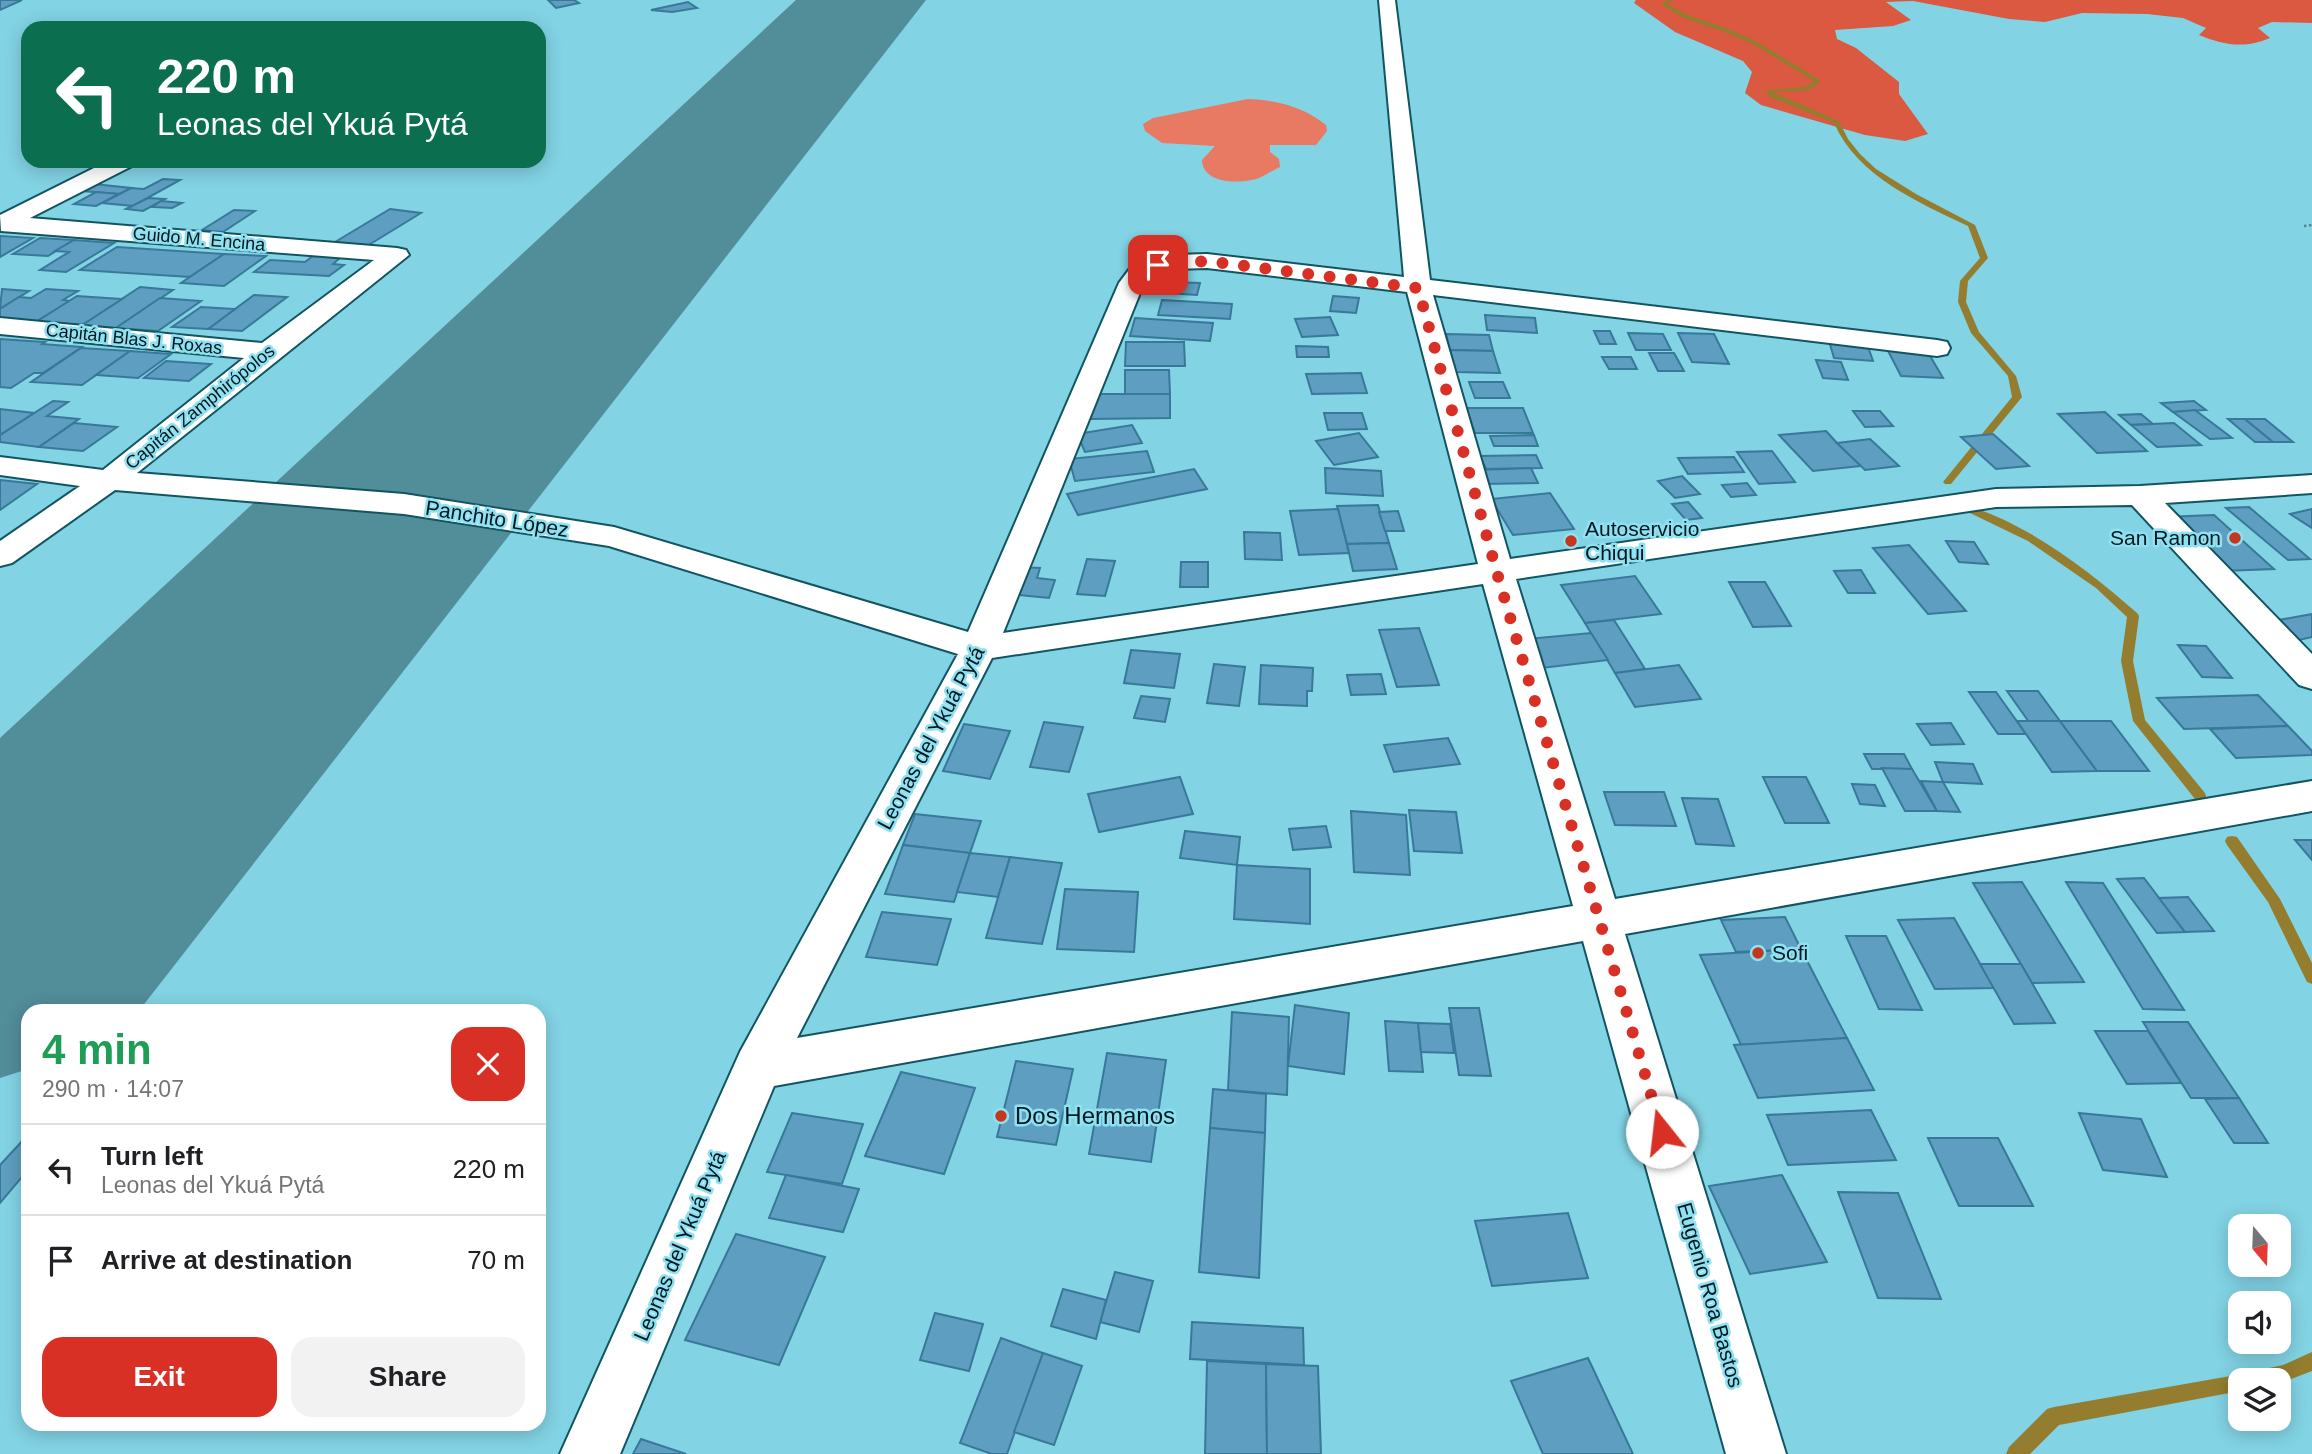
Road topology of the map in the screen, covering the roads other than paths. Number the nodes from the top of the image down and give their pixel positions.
1 (1387, 0) edge
2 (110, 168) edge
3 (1, 224) edge
4 (397, 255) joint
5 (1418, 288) junction
6 (0, 326) edge
7 (1937, 348) dead end
8 (268, 352) junction
9 (0, 466) edge
10 (109, 480) junction
11 (2312, 484) edge
12 (2140, 495) junction
13 (0, 556) edge
14 (1497, 573) junction
15 (979, 648) junction
16 (2312, 676) edge
17 (2312, 796) edge
18 (1600, 918) junction
19 (757, 1067) junction
20 (590, 1454) edge
21 (1756, 1454) edge

1 - 5 street, Eugenio Roa Bastos
2 - 3 street
3 - 4 street, Guido M. Encina
4 - 8 street, Capitán Zamphirópolos
5 - 7 street
5 - 14 street, Eugenio Roa Bastos
5 - 15 street, Leonas del Ykuá Pytá
6 - 8 street, Capitán Blas J. Roxas
8 - 10 street, Capitán Zamphirópolos
9 - 10 street, Panchito López
10 - 13 street, Capitán Zamphirópolos
10 - 15 street, Panchito López
11 - 12 street
12 - 14 street
12 - 16 street
14 - 15 street
14 - 18 street, Eugenio Roa Bastos
15 - 19 street, Leonas del Ykuá Pytá
17 - 18 street
18 - 19 street
18 - 21 street, Eugenio Roa Bastos
19 - 20 street, Leonas del Ykuá Pytá

